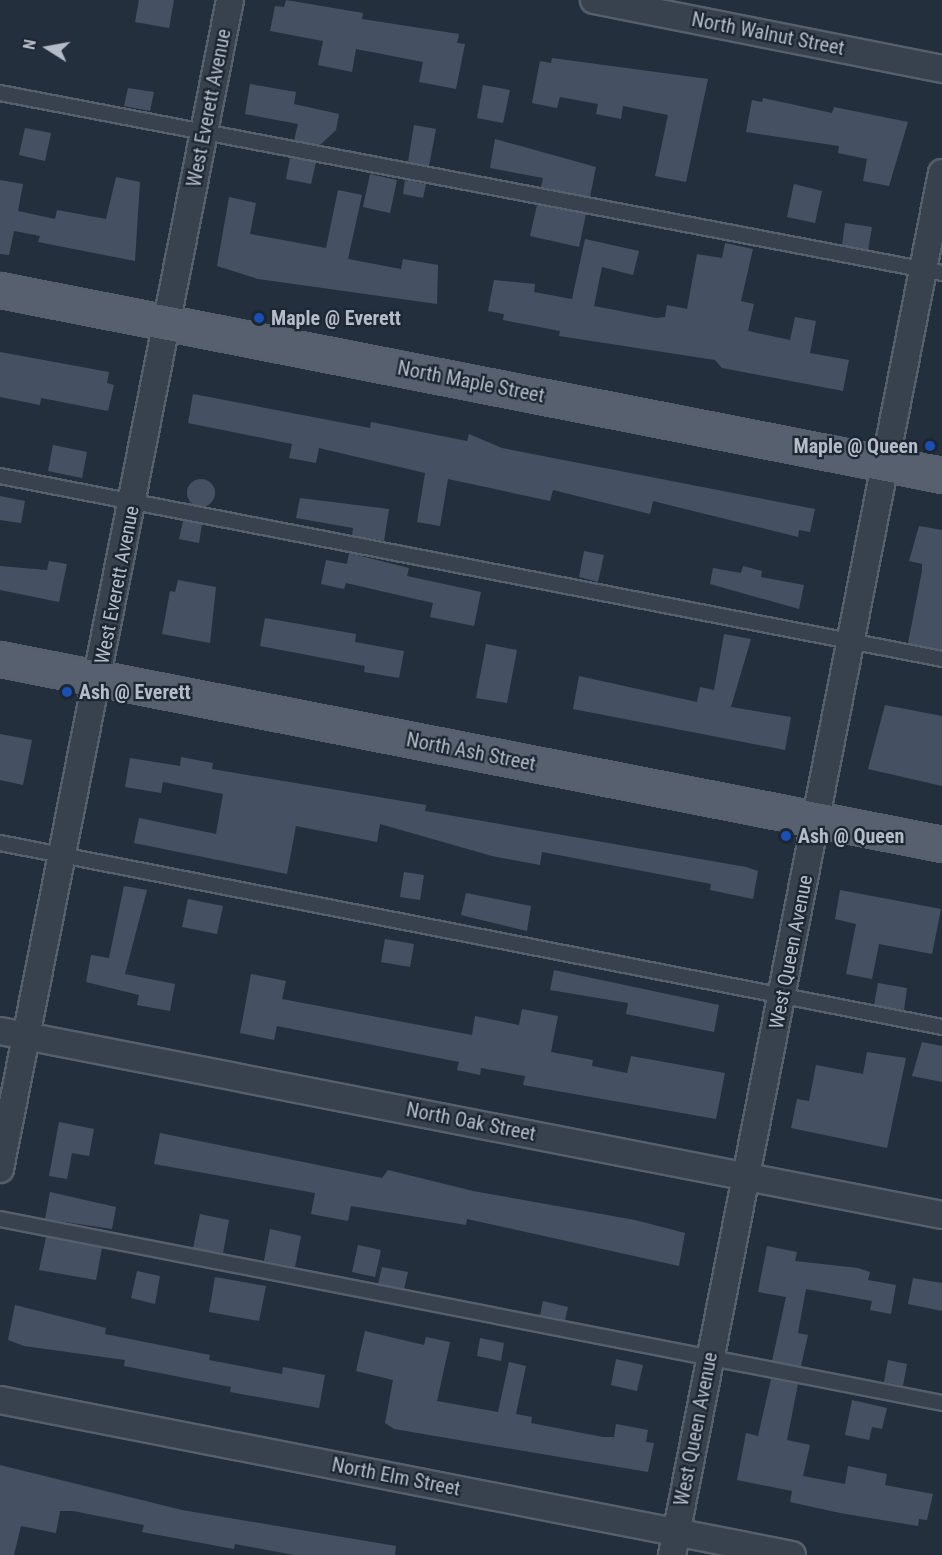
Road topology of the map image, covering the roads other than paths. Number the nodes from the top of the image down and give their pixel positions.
1 (230, 0) edge
2 (594, 0) edge
3 (942, 69) edge
4 (0, 93) edge
5 (204, 133) junction
6 (942, 173) edge
7 (933, 271) edge
8 (0, 290) edge
9 (167, 322) junction
10 (886, 464) junction
11 (942, 475) edge
12 (0, 476) edge
13 (133, 501) junction
14 (852, 642) junction
15 (0, 659) edge
16 (942, 659) edge
17 (99, 678) junction
18 (817, 820) junction
19 (0, 843) edge
20 (942, 844) edge
21 (62, 855) junction
22 (782, 995) junction
23 (942, 1027) edge
24 (0, 1031) edge
25 (25, 1036) junction
26 (0, 1169) edge
27 (746, 1176) junction
28 (942, 1215) edge
29 (0, 1219) edge
30 (710, 1358) junction
31 (0, 1400) edge
32 (942, 1403) edge
33 (674, 1543) edge
34 (792, 1555) edge

1 - 5 street, West Everett Avenue
2 - 3 street, North Walnut Street
4 - 5 lane
5 - 7 lane
5 - 9 street, West Everett Avenue
6 - 7 street, West Queen Avenue
7 - 10 street, West Queen Avenue
8 - 9 main road, North Maple Street
9 - 10 main road, North Maple Street
9 - 13 street, West Everett Avenue
10 - 11 main road, North Maple Street
10 - 14 street, West Queen Avenue
12 - 13 lane
13 - 14 lane
13 - 17 street, West Everett Avenue
14 - 16 lane
14 - 18 street, West Queen Avenue
15 - 17 main road, North Ash Street
17 - 18 main road, North Ash Street
17 - 21 street, West Everett Avenue
18 - 20 main road, North Ash Street
18 - 22 street, West Queen Avenue
19 - 21 lane
21 - 22 lane
21 - 25 street, West Everett Avenue
22 - 23 lane
22 - 27 street, West Queen Avenue
24 - 25 street, North Oak Street
25 - 26 street, West Everett Avenue
25 - 27 street, North Oak Street
27 - 28 street, North Oak Street
27 - 30 street, West Queen Avenue
29 - 30 lane
30 - 32 lane
30 - 33 street, West Queen Avenue
31 - 33 street, North Elm Street
33 - 34 street, North Elm Street

